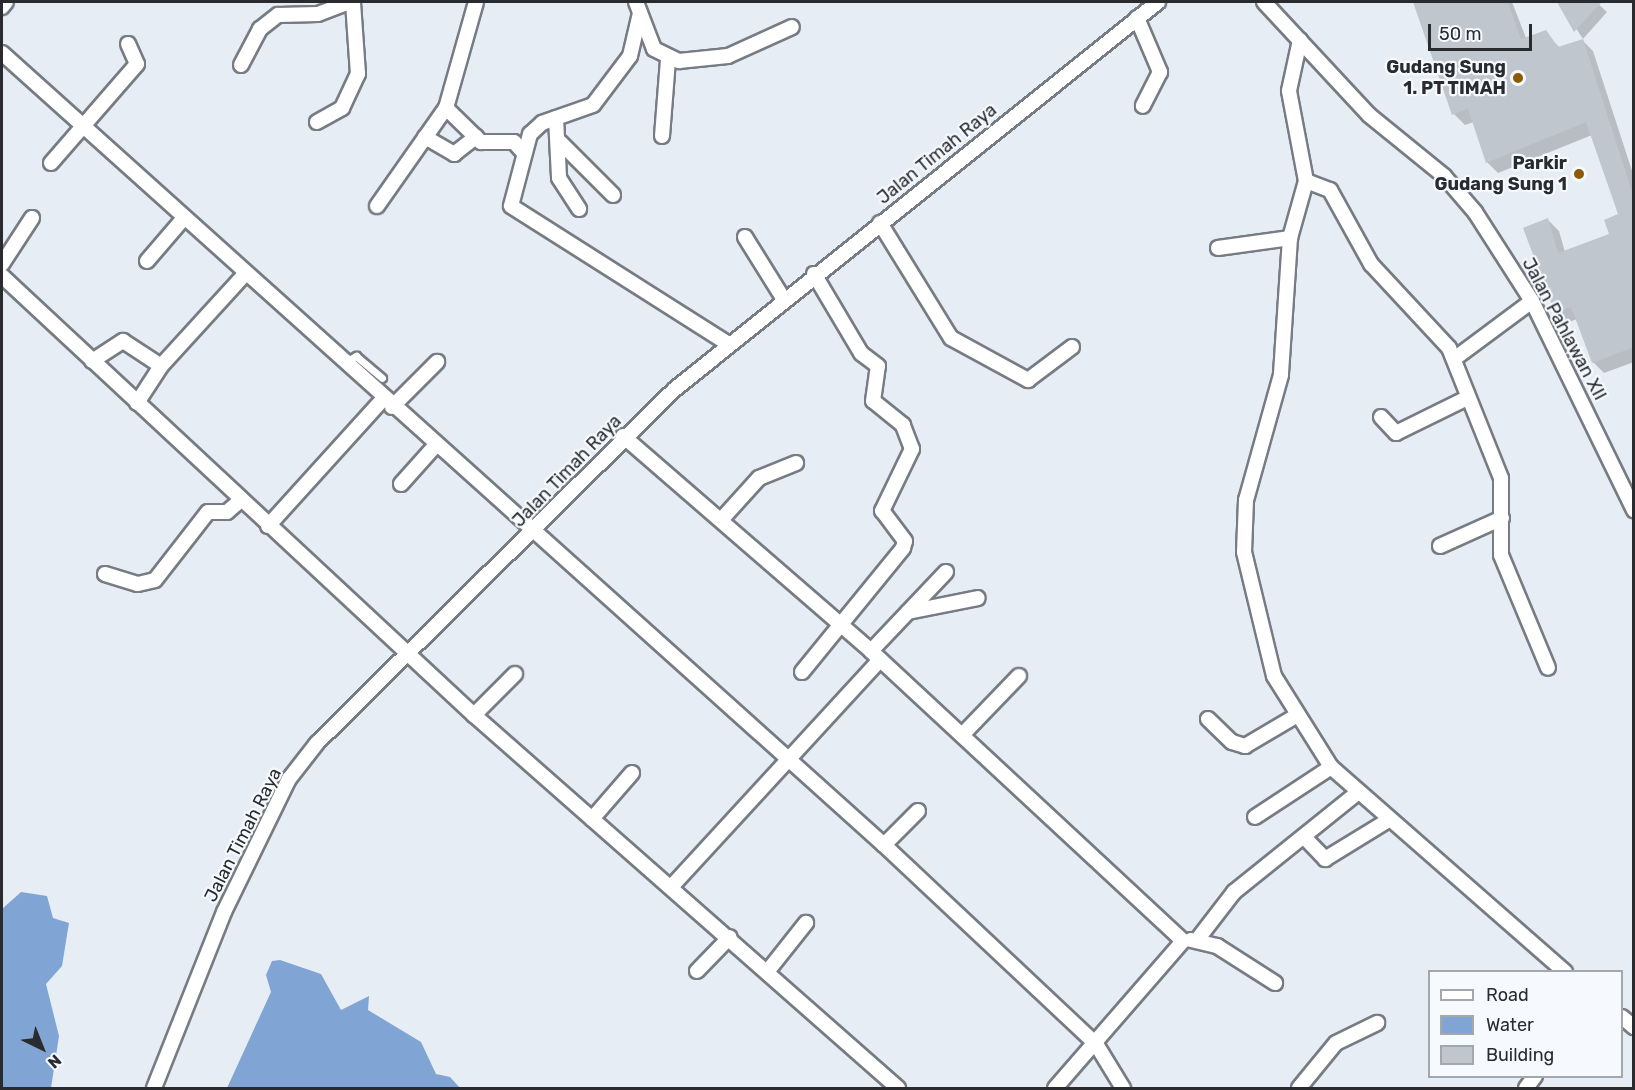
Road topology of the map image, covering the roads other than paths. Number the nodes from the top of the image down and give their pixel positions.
1 (6, 2) edge
2 (351, 2) edge
3 (476, 2) edge
4 (1158, 2) edge
5 (1264, 2) edge
6 (2, 6) edge
7 (638, 7) edge
8 (1137, 18) junction
9 (792, 27) dead end
10 (1300, 40) junction
11 (128, 44) dead end
12 (2, 53) edge
13 (668, 59) junction
14 (241, 65) dead end
15 (1143, 106) dead end
16 (446, 108) junction
17 (556, 118) junction
18 (317, 122) dead end
19 (84, 127) junction
20 (662, 136) dead end
21 (425, 137) junction
22 (476, 137) junction
23 (560, 142) junction
24 (524, 153) junction
25 (51, 163) dead end
26 (1306, 181) junction
27 (613, 195) dead end
28 (377, 206) dead end
29 (579, 209) dead end
30 (32, 218) dead end
31 (184, 218) junction
32 (880, 223) junction
33 (744, 237) dead end
34 (1290, 238) junction
35 (1218, 248) dead end
36 (147, 261) dead end
37 (2, 264) edge
38 (245, 274) junction
39 (814, 274) junction
40 (2, 276) edge
41 (783, 298) junction
42 (1533, 301) junction
43 (730, 345) junction
44 (1072, 347) dead end
45 (1454, 359) junction
46 (92, 362) junction
47 (437, 362) dead end
48 (343, 364) junction
49 (161, 366) junction
50 (382, 378) dead end
51 (1467, 398) junction
52 (137, 403) junction
53 (388, 403) junction
54 (1381, 417) dead end
55 (623, 436) junction
56 (435, 446) junction
57 (796, 463) dead end
58 (401, 484) dead end
59 (241, 500) junction
60 (1634, 510) edge
61 (1502, 518) junction
62 (721, 520) junction
63 (268, 526) junction
64 (533, 532) junction
65 (1440, 546) dead end
66 (946, 572) dead end
67 (105, 574) dead end
68 (978, 598) dead end
69 (908, 612) junction
70 (842, 626) junction
71 (409, 655) junction
72 (876, 656) junction
73 (1548, 668) dead end
74 (802, 672) dead end
75 (514, 674) dead end
76 (1018, 676) dead end
77 (474, 715) junction
78 (1296, 716) junction
79 (1208, 719) dead end
80 (962, 735) junction
81 (787, 758) junction
82 (1331, 767) junction
83 (632, 773) dead end
84 (1357, 793) junction
85 (918, 811) dead end
86 (1255, 817) dead end
87 (591, 819) junction
88 (1387, 821) junction
89 (1306, 839) junction
90 (884, 845) junction
91 (671, 887) junction
92 (806, 923) dead end
93 (730, 937) junction
94 (1197, 940) junction
95 (1183, 941) junction
96 (1563, 970) edge
97 (697, 971) dead end
98 (767, 972) junction
99 (1275, 983) dead end
100 (1377, 1023) dead end
101 (1096, 1044) junction
102 (153, 1089) edge
103 (898, 1089) edge
104 (1054, 1089) edge
105 (1123, 1089) edge
106 (1299, 1089) edge

1 - 6 street
2 - 14 street
2 - 18 street
3 - 16 street
4 - 8 street, Jalan Timah Raya
5 - 10 street, Jalan Pahlawan XII
7 - 13 street
7 - 17 street
8 - 15 street
8 - 32 street, Jalan Timah Raya
9 - 13 street
10 - 26 street
10 - 42 street, Jalan Pahlawan XII
11 - 19 street
12 - 19 street
13 - 20 street
16 - 21 street
16 - 22 street
17 - 23 street
17 - 24 street
19 - 25 street
19 - 31 street
21 - 22 street
21 - 28 street
22 - 24 street
23 - 27 street
23 - 29 street
24 - 43 street
26 - 34 street
26 - 45 street
30 - 37 street
31 - 36 street
31 - 38 street
32 - 39 street, Jalan Timah Raya
32 - 44 street
33 - 41 street
34 - 35 street
34 - 78 street
38 - 48 street
38 - 49 street
39 - 41 street, Jalan Timah Raya
39 - 70 street
40 - 46 street
41 - 43 street, Jalan Timah Raya
42 - 45 street
42 - 60 street, Jalan Pahlawan XII
43 - 55 street, Jalan Timah Raya
45 - 51 street
46 - 49 street
46 - 52 street
47 - 53 street
48 - 50 lane
48 - 53 street
49 - 52 street
51 - 54 street
51 - 61 street
52 - 59 street
53 - 56 street
53 - 63 street
55 - 62 street
55 - 64 street, Jalan Timah Raya
56 - 58 street
56 - 64 street
57 - 62 street
59 - 63 street
59 - 67 street
61 - 65 street
61 - 73 street
62 - 70 street
63 - 71 street
64 - 71 street, Jalan Timah Raya
64 - 81 street
66 - 69 street
68 - 69 street
69 - 72 street
70 - 72 street
70 - 74 street
71 - 77 street
71 - 102 street, Jalan Timah Raya
72 - 80 street
72 - 81 street
75 - 77 street
76 - 80 street
77 - 87 street
78 - 79 street
78 - 82 street
80 - 95 street
81 - 90 street
81 - 91 street
82 - 84 street
82 - 86 street
83 - 87 street
84 - 88 street
84 - 89 street
85 - 90 street
87 - 91 street
88 - 89 street
88 - 96 street
89 - 94 street
90 - 101 street
91 - 93 street
92 - 98 street
93 - 97 street
93 - 98 street
94 - 95 street
94 - 99 street
95 - 101 street
98 - 103 street
100 - 106 street
101 - 104 street
101 - 105 street

